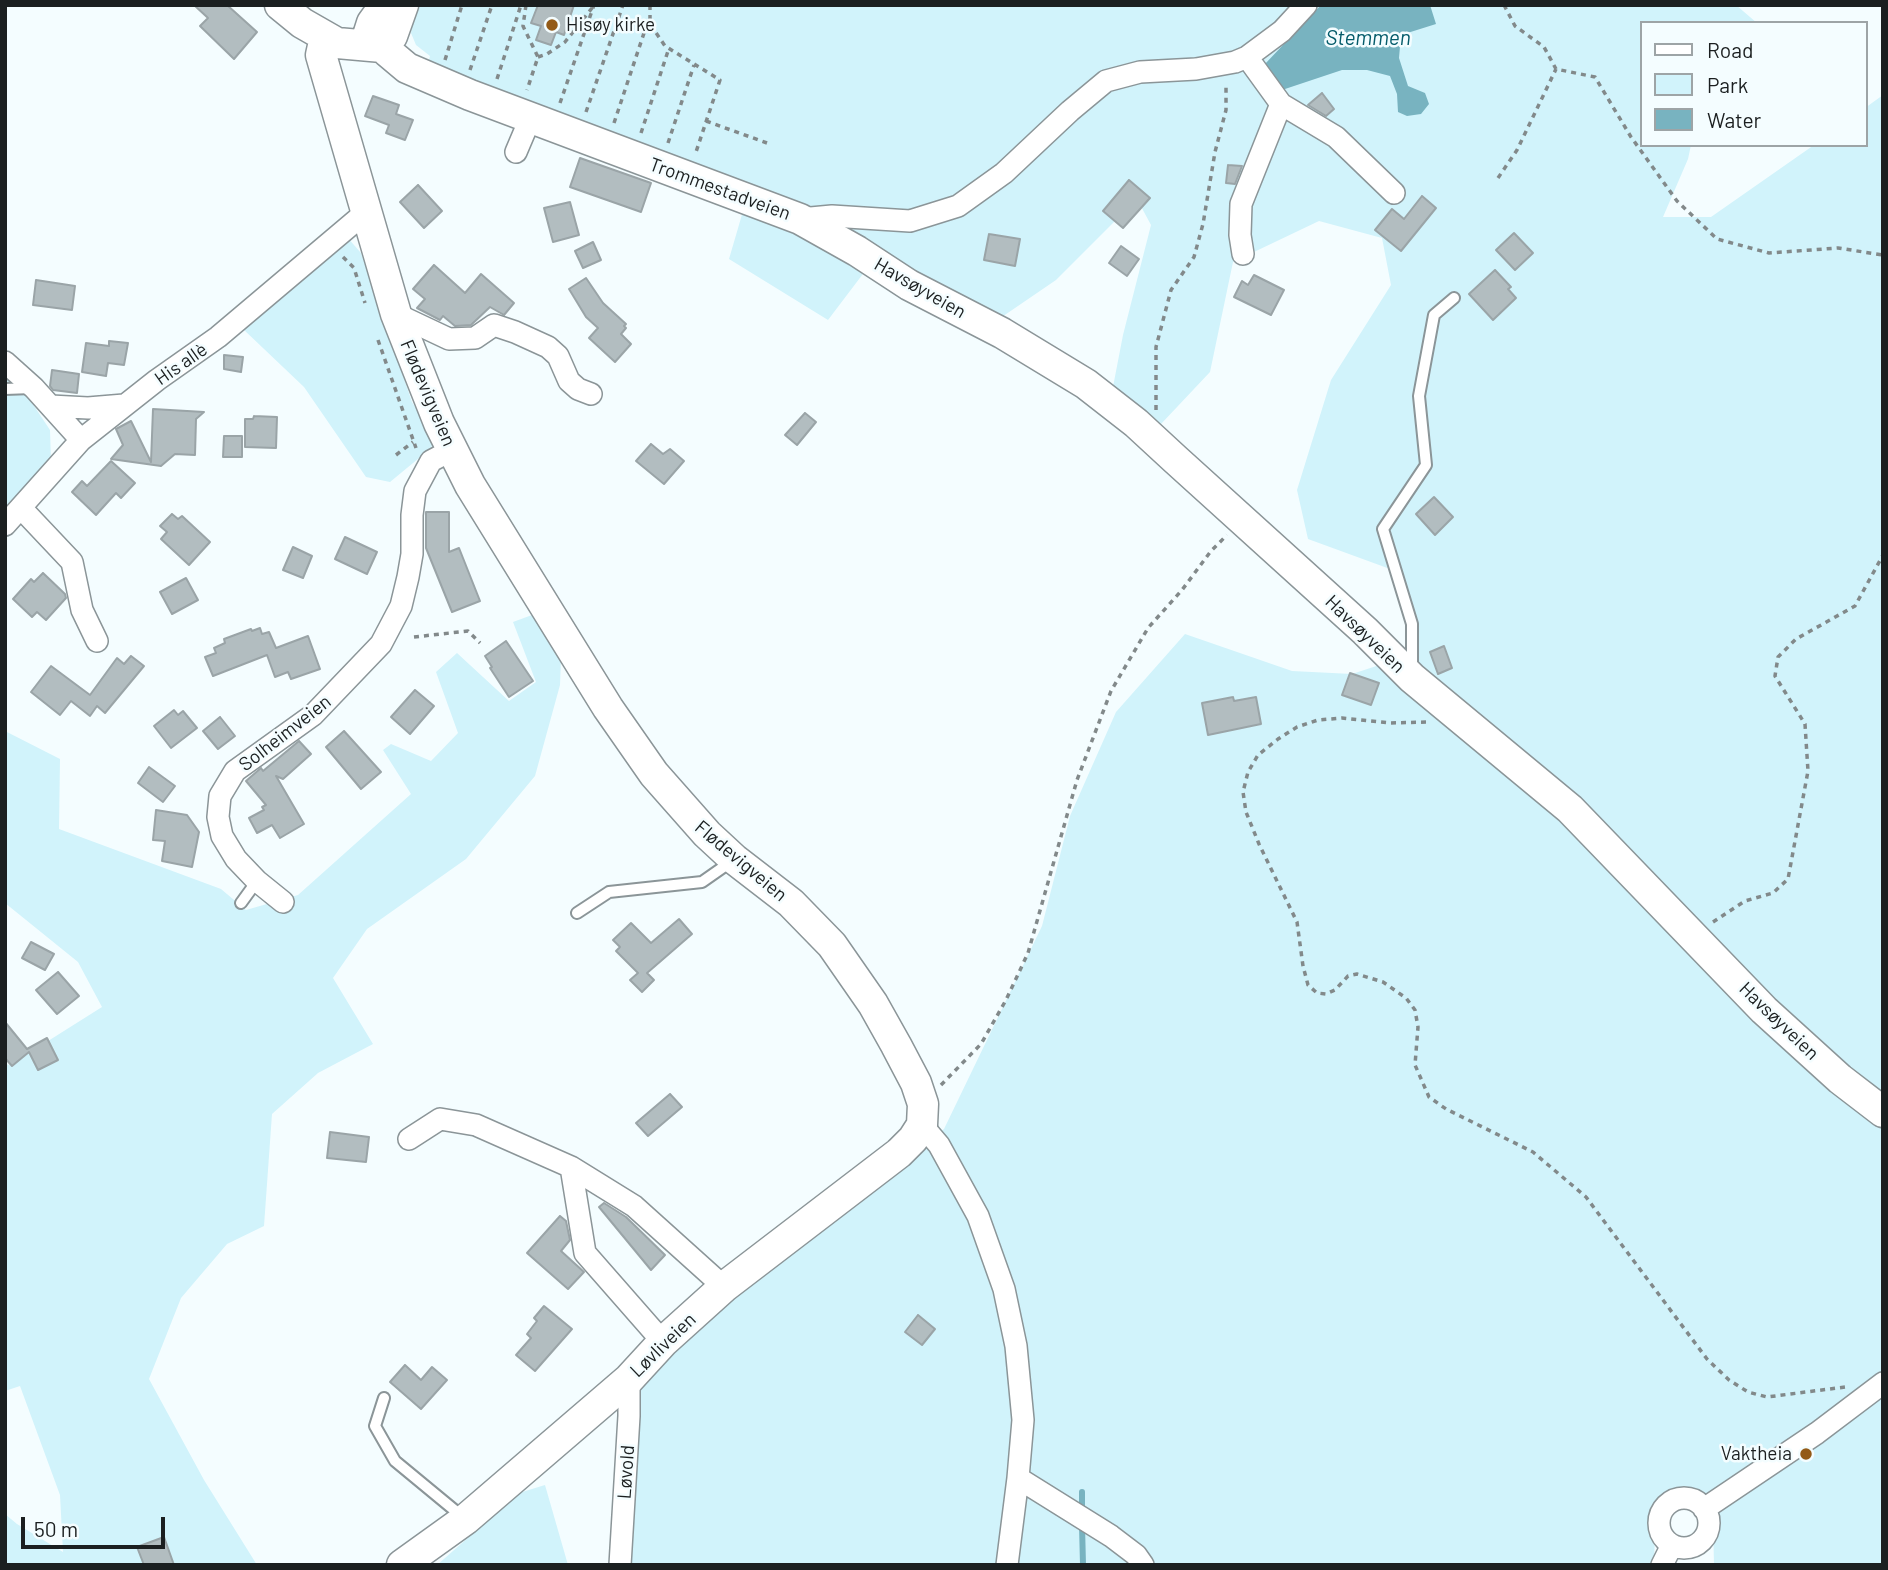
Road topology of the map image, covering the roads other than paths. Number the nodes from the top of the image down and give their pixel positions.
1 (280, 5) edge
2 (385, 5) edge
3 (403, 5) edge
4 (1306, 5) edge
5 (324, 37) junction
6 (374, 46) junction
7 (1247, 57) junction
8 (1281, 104) junction
9 (537, 110) junction
10 (516, 152) dead end
11 (1394, 192) dead end
12 (366, 212) junction
13 (800, 219) junction
14 (1243, 254) dead end
15 (1454, 298) dead end
16 (385, 322) junction
17 (5, 362) edge
18 (34, 388) junction
19 (5, 389) edge
20 (591, 394) dead end
21 (124, 405) junction
22 (51, 406) junction
23 (82, 440) junction
24 (442, 455) junction
25 (21, 508) junction
26 (5, 525) edge
27 (97, 641) dead end
28 (1412, 678) junction
29 (734, 859) junction
30 (257, 881) junction
31 (241, 902) dead end
32 (284, 902) dead end
33 (577, 914) dead end
34 (1883, 1112) edge
35 (922, 1114) junction
36 (409, 1139) dead end
37 (570, 1167) junction
38 (724, 1287) junction
39 (663, 1342) junction
40 (629, 1379) junction
41 (1880, 1384) edge
42 (384, 1398) dead end
43 (1018, 1478) junction
44 (1704, 1509) junction
45 (466, 1519) junction
46 (1672, 1545) junction
47 (402, 1565) edge
48 (620, 1565) edge
49 (1007, 1565) edge
50 (1143, 1565) edge
51 (1662, 1565) edge

1 - 5 main road
2 - 6 main road
3 - 6 main road
4 - 7 street, Trommestadveien
5 - 6 main road
5 - 12 main road, Flødevigveien
6 - 9 main road, Trommestadveien
7 - 8 street
7 - 13 street, Trommestadveien
8 - 11 street
8 - 14 street
9 - 10 street
9 - 13 main road, Trommestadveien
12 - 16 main road, Flødevigveien
12 - 21 street, His allè
13 - 28 main road, Havsøyveien
15 - 28 lane
16 - 20 street
16 - 24 main road, Flødevigveien
17 - 18 street
18 - 19 lane
18 - 22 street
21 - 22 street
21 - 23 street, His allè
22 - 23 street
23 - 25 street, His allè
24 - 29 main road, Flødevigveien
24 - 30 street, Solheimveien
25 - 26 street, His allè
25 - 27 street
28 - 34 main road, Havsøyveien
29 - 33 lane
29 - 35 main road, Flødevigveien
30 - 31 lane
30 - 32 street, Solheimveien
35 - 38 main road, Løvliveien
35 - 43 street, Flødevigveien
36 - 37 street
37 - 38 street
37 - 39 street
38 - 39 main road, Løvliveien
39 - 40 main road, Løvliveien
40 - 45 main road, Løvliveien
40 - 48 street, Løvold
41 - 44 street
42 - 45 lane
43 - 49 street, Flødevigveien
43 - 50 street
44 - 46 street
44 - 46 street
45 - 47 main road, Løvliveien
46 - 51 street

